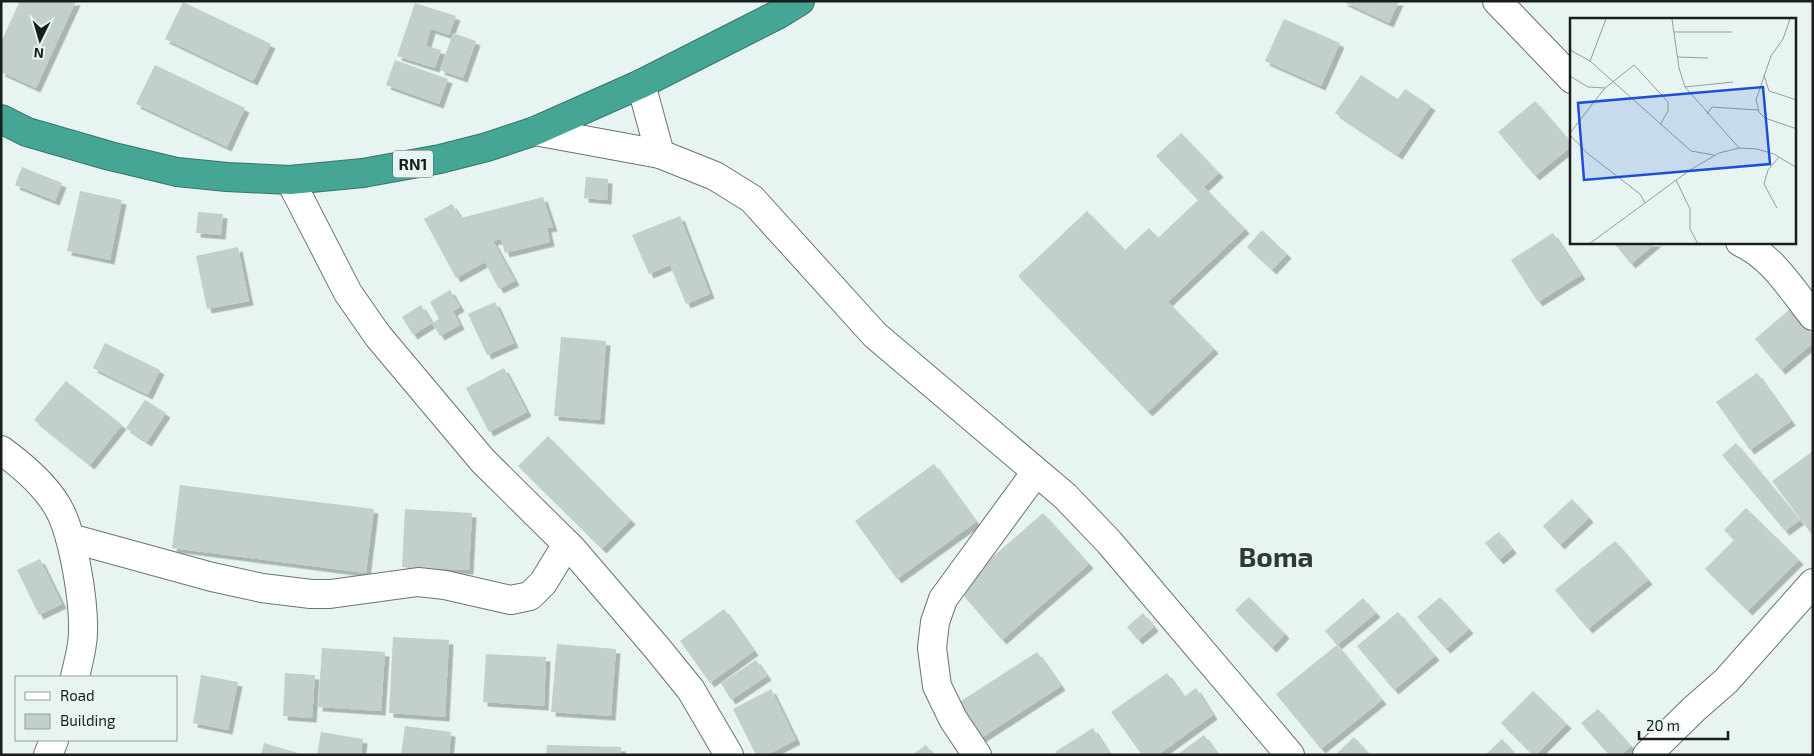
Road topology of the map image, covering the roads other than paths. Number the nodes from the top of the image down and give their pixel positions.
1 (800, 1) edge
2 (1497, 1) edge
3 (1570, 77) edge
4 (641, 84) junction
5 (1, 120) edge
6 (535, 132) junction
7 (660, 154) junction
8 (290, 180) junction
9 (1744, 244) edge
10 (1813, 316) edge
11 (1, 450) edge
12 (1036, 472) junction
13 (70, 538) junction
14 (567, 544) junction
15 (1813, 583) edge
16 (75, 676) edge
17 (54, 741) edge
18 (48, 755) edge
19 (729, 755) edge
20 (977, 755) edge
21 (1290, 755) edge
22 (1647, 755) edge

1 - 4 highway, RN1
2 - 3 street
4 - 6 highway, RN1
4 - 7 street
5 - 8 highway, RN1
6 - 7 street
6 - 8 highway, RN1
7 - 12 street
8 - 14 street
9 - 10 street
11 - 13 street
12 - 20 street
12 - 21 street
13 - 14 street
13 - 16 street
14 - 19 street
15 - 22 street
17 - 18 street

